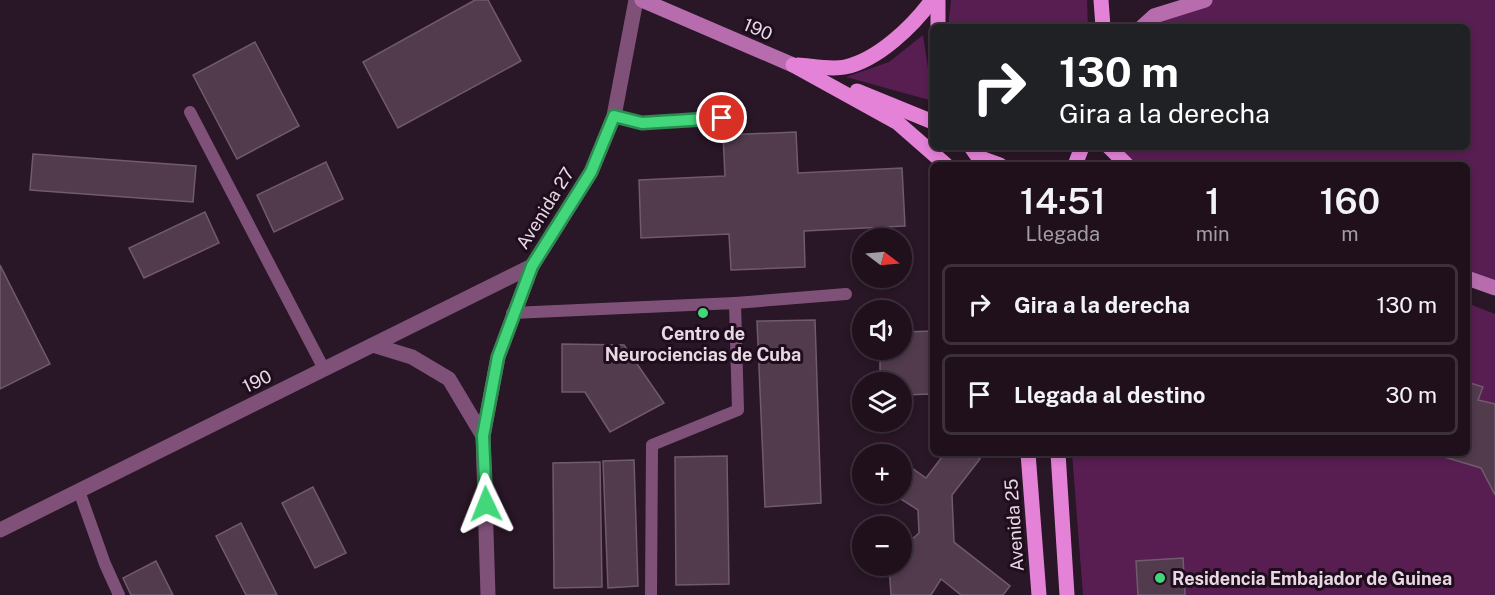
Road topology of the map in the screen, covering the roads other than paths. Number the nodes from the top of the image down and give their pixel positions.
1 (636, 0) edge
2 (642, 0) edge
3 (932, 0) edge
4 (938, 0) edge
5 (1101, 0) edge
6 (1205, 0) edge
7 (938, 24) edge
8 (1102, 24) edge
9 (1145, 24) edge
10 (793, 65) junction
11 (190, 112) dead end
12 (614, 116) junction
13 (722, 118) dead end
14 (930, 121) edge
15 (1111, 150) edge
16 (976, 156) edge
17 (943, 162) edge
18 (992, 162) edge
19 (1124, 162) edge
20 (532, 266) junction
21 (1470, 279) edge
22 (1495, 288) edge
23 (846, 294) dead end
24 (735, 303) junction
25 (512, 314) junction
26 (373, 345) junction
27 (324, 369) junction
28 (483, 436) junction
29 (1028, 456) edge
30 (1058, 456) edge
31 (79, 491) junction
32 (0, 530) edge
33 (119, 595) edge
34 (489, 595) edge
35 (651, 595) edge
36 (1039, 595) edge
37 (1067, 595) edge

1 - 12 street, Avenida 27
2 - 10 street, 190
3 - 10 main road
4 - 7 main road
5 - 8 main road
6 - 9 street
10 - 14 main road
10 - 17 main road
11 - 27 lane
12 - 13 lane
12 - 20 street, Avenida 27
15 - 19 main road
16 - 18 main road
20 - 25 street, Avenida 27
20 - 26 street, 190
21 - 22 street
23 - 24 lane
24 - 25 lane
24 - 35 lane
25 - 28 street, Avenida 27
26 - 27 street, 190
26 - 28 street, Avenida 27
27 - 31 street, 190
28 - 34 street, Avenida 27
29 - 36 main road, Avenida 25
30 - 37 main road
31 - 32 street, 190
31 - 33 lane

